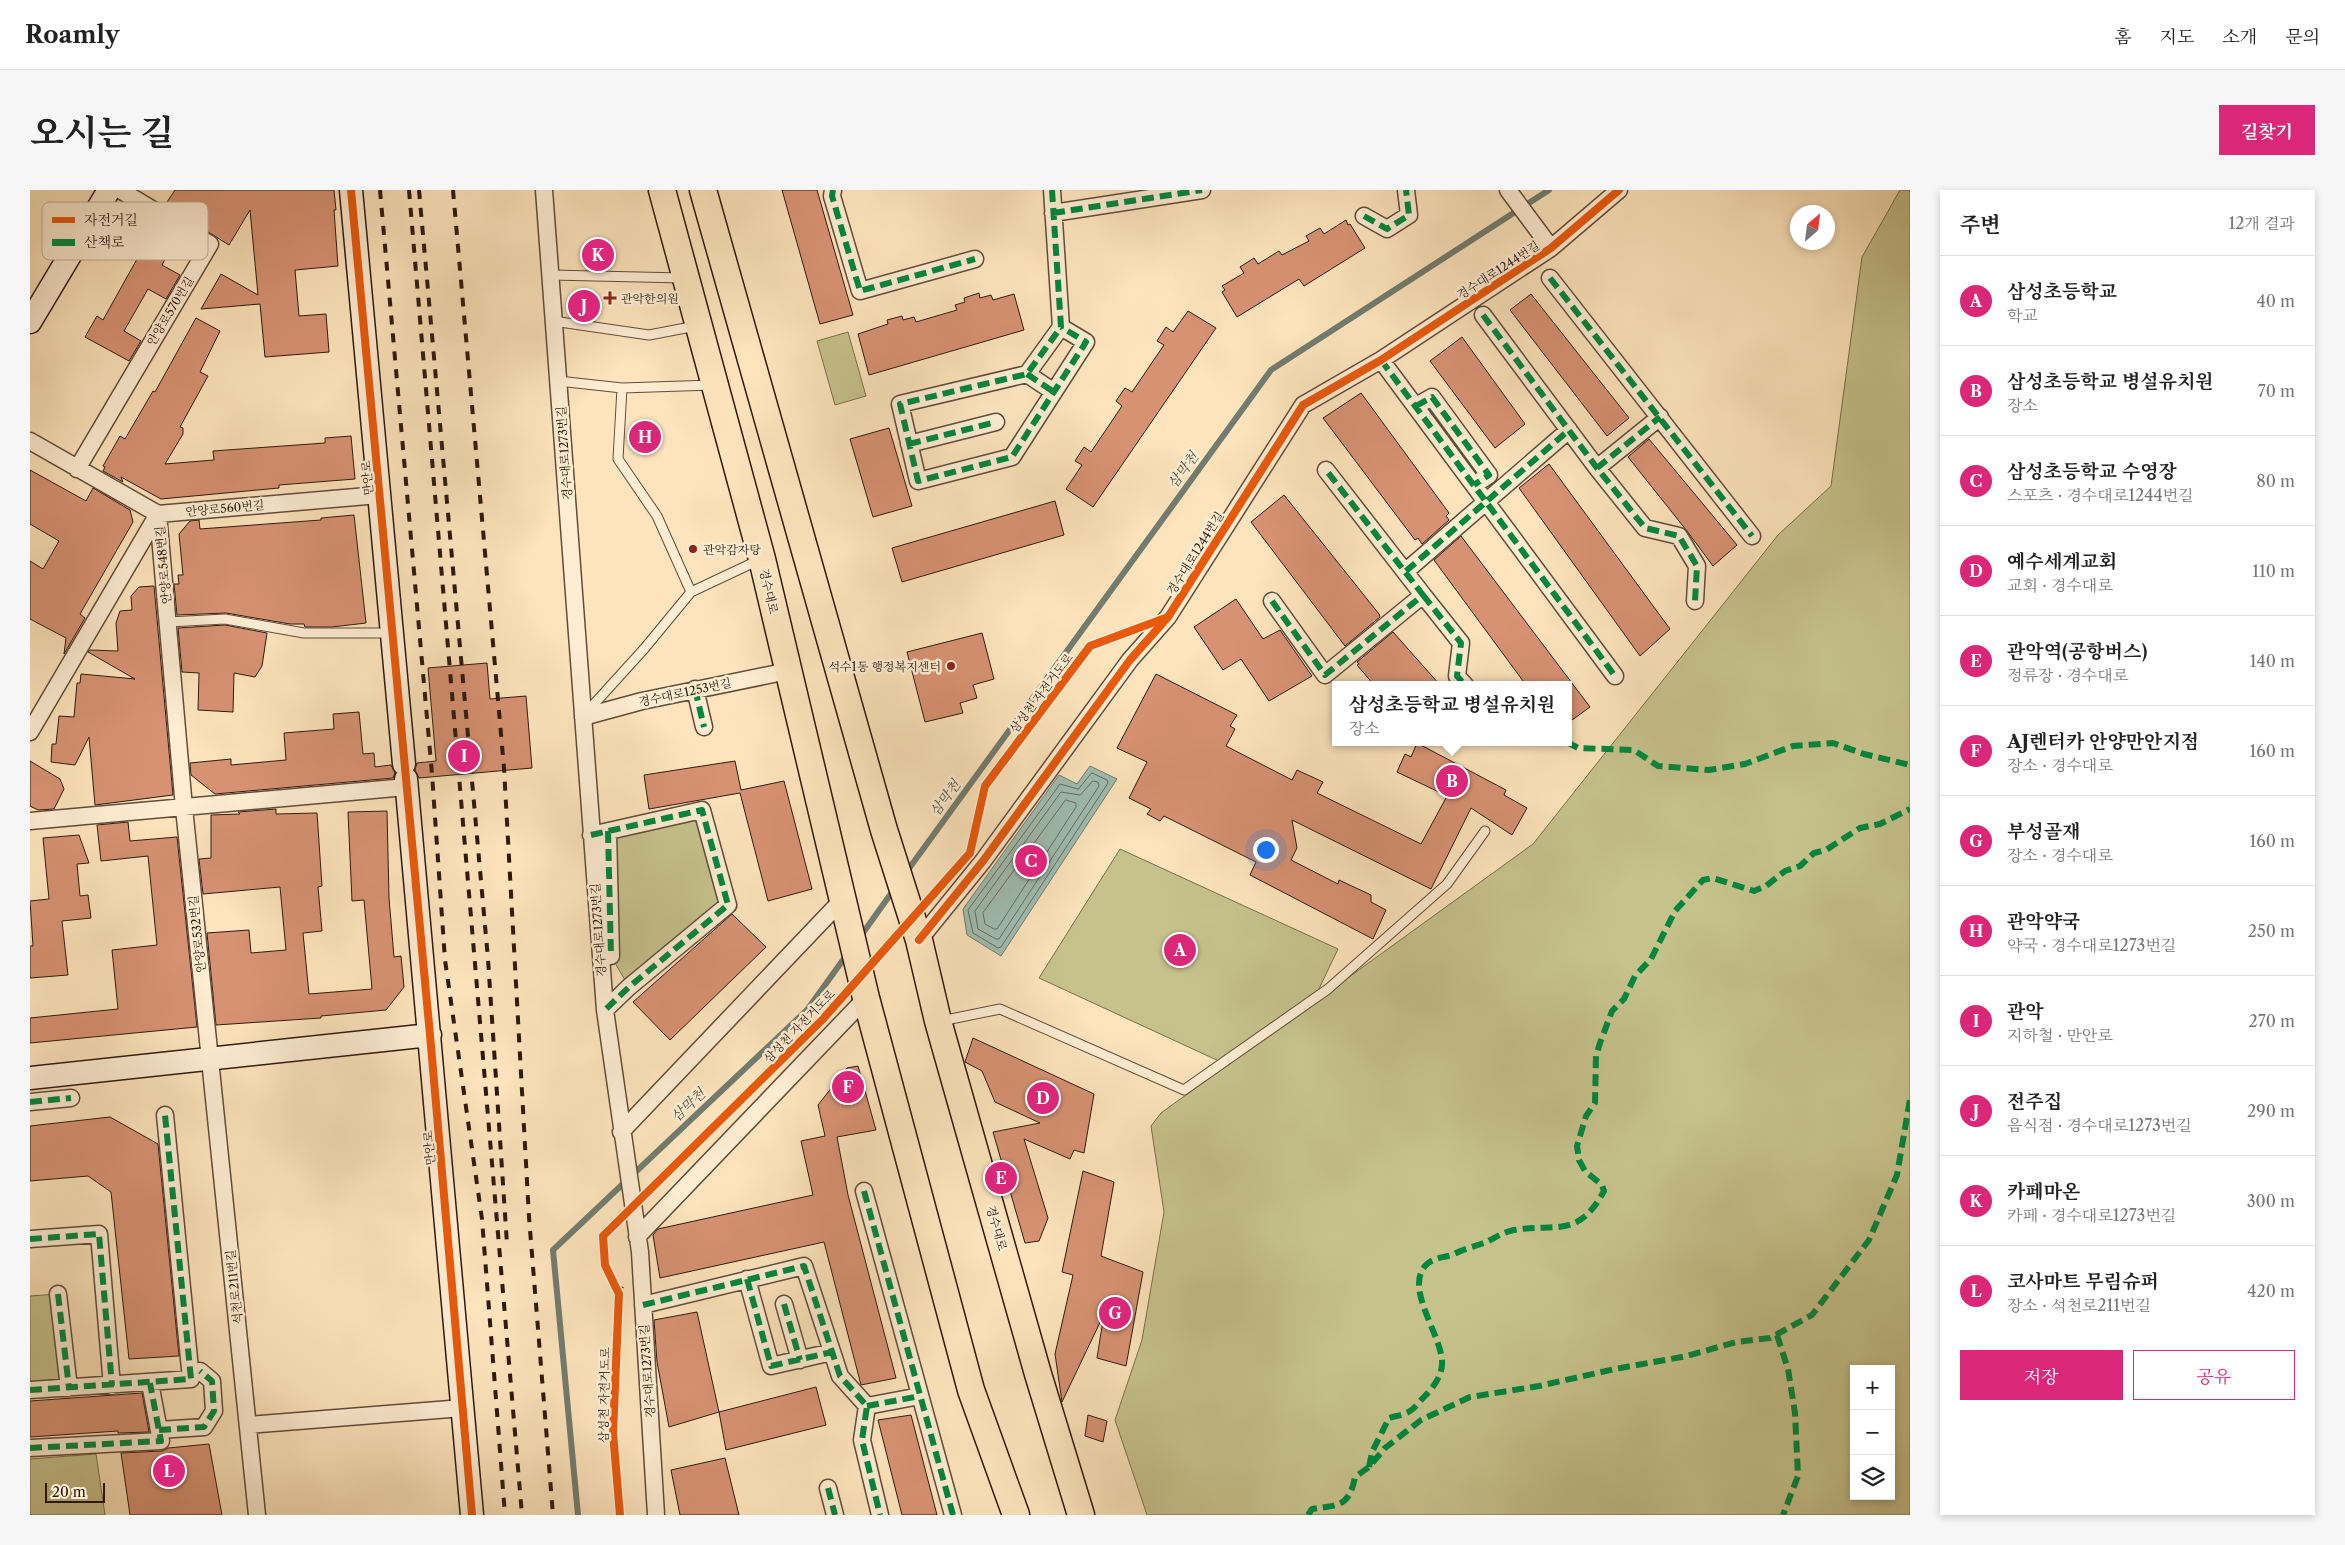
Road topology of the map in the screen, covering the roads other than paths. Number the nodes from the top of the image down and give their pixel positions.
1 (109, 190) edge
2 (120, 190) edge
3 (351, 190) edge
4 (544, 190) edge
5 (662, 190) edge
6 (703, 190) edge
7 (712, 190) edge
8 (833, 190) edge
9 (1052, 190) edge
10 (1202, 190) edge
11 (1406, 190) edge
12 (1508, 190) edge
13 (1619, 190) edge
14 (102, 202) edge
15 (140, 202) edge
16 (1053, 213) junction
17 (1364, 216) dead end
18 (710, 218) junction
19 (1551, 248) junction
20 (975, 258) dead end
21 (67, 260) edge
22 (201, 260) edge
23 (551, 275) junction
24 (686, 278) junction
25 (1550, 278) dead end
26 (1483, 316) dead end
27 (553, 321) junction
28 (30, 322) edge
29 (699, 325) junction
30 (1061, 327) junction
31 (1382, 360) junction
32 (1027, 374) junction
33 (558, 381) junction
34 (716, 385) junction
35 (622, 388) junction
36 (1054, 392) junction
37 (1660, 417) junction
38 (996, 422) dead end
39 (1569, 430) junction
40 (30, 441) edge
41 (909, 444) junction
42 (1597, 468) junction
43 (77, 469) junction
44 (1326, 470) dead end
45 (380, 495) junction
46 (1486, 502) junction
47 (158, 514) junction
48 (1752, 536) dead end
49 (762, 559) junction
50 (1406, 571) junction
51 (691, 592) junction
52 (1423, 595) junction
53 (1272, 601) dead end
54 (1696, 601) dead end
55 (168, 622) junction
56 (393, 634) junction
57 (788, 671) junction
58 (1615, 676) dead end
59 (1462, 681) edge
60 (695, 689) junction
61 (583, 717) junction
62 (704, 727) dead end
63 (30, 732) edge
64 (405, 777) junction
65 (184, 808) junction
66 (30, 821) edge
67 (608, 831) junction
68 (1485, 832) dead end
69 (591, 835) junction
70 (843, 903) junction
71 (918, 940) junction
72 (611, 956) dead end
73 (864, 990) junction
74 (604, 1010) junction
75 (938, 1021) junction
76 (430, 1035) junction
77 (211, 1060) junction
78 (30, 1078) edge
79 (70, 1098) dead end
80 (30, 1102) edge
81 (165, 1115) dead end
82 (622, 1137) junction
83 (864, 1191) dead end
84 (637, 1232) junction
85 (30, 1239) edge
86 (747, 1279) junction
87 (58, 1294) dead end
88 (784, 1304) dead end
89 (643, 1305) junction
90 (832, 1352) junction
91 (800, 1360) junction
92 (200, 1371) dead end
93 (150, 1383) junction
94 (112, 1386) junction
95 (69, 1388) junction
96 (30, 1390) edge
97 (920, 1396) junction
98 (867, 1406) junction
99 (463, 1408) junction
100 (248, 1425) junction
101 (159, 1430) junction
102 (30, 1448) edge
103 (828, 1488) dead end
104 (257, 1515) edge
105 (472, 1515) edge
106 (656, 1515) edge
107 (835, 1515) edge
108 (880, 1515) edge
109 (953, 1515) edge
110 (1016, 1515) edge
111 (1081, 1515) edge

1 - 14 street
2 - 15 street, 안양로570번길
3 - 45 street, 만안로
4 - 23 street, 경수대로1273번길
5 - 24 main road, 경수대로
6 - 18 main road
7 - 18 main road
8 - 20 street
9 - 16 street
10 - 16 street
11 - 17 street
12 - 19 street
13 - 19 street, 경수대로1244번길
16 - 30 street
18 - 71 main road, 경수대로
19 - 31 street, 경수대로1244번길
21 - 28 street
22 - 43 street, 안양로570번길
23 - 24 lane
23 - 27 street, 경수대로1273번길
24 - 29 main road, 경수대로
25 - 37 street
26 - 39 street
27 - 29 lane
27 - 33 street, 경수대로1273번길
29 - 34 main road, 경수대로
30 - 32 street
30 - 36 street
31 - 46 street
31 - 71 street, 경수대로1244번길
32 - 36 street
32 - 41 street
33 - 35 lane
33 - 61 street, 경수대로1273번길
34 - 35 lane
34 - 49 main road, 경수대로
35 - 51 lane
36 - 41 street
37 - 42 street
37 - 48 street
38 - 41 street
39 - 42 street
39 - 46 street
40 - 43 street
42 - 54 street
43 - 47 street
44 - 50 street
45 - 47 street, 안양로560번길
45 - 56 street, 만안로
46 - 50 street
46 - 58 street
47 - 55 street, 안양로548번길
47 - 63 street, 안양로548번길
49 - 51 lane
49 - 57 main road, 경수대로
50 - 52 street
51 - 61 lane
52 - 53 street
52 - 59 street
55 - 56 lane
55 - 65 street, 안양로548번길
56 - 64 street, 만안로
57 - 60 street, 경수대로1253번길
57 - 70 main road, 경수대로
60 - 61 street, 경수대로1253번길
60 - 62 street
61 - 69 street, 경수대로1273번길
64 - 65 street
64 - 76 street, 만안로
65 - 66 street
65 - 77 street, 안양로532번길
67 - 69 street
67 - 72 street
67 - 74 street
68 - 75 lane
69 - 74 street, 경수대로1273번길
70 - 73 main road, 경수대로
70 - 82 street
71 - 75 main road, 경수대로
73 - 84 street
73 - 110 main road
74 - 82 street, 경수대로1273번길
75 - 111 main road, 경수대로
76 - 77 street
76 - 99 street, 만안로
77 - 78 street
77 - 100 street, 석천로211번길
79 - 80 street
81 - 93 street
82 - 84 street, 경수대로1273번길
83 - 97 street
84 - 89 street, 경수대로1273번길
85 - 94 street
86 - 89 street
86 - 90 street
86 - 91 street
87 - 95 street
88 - 91 street
89 - 106 street, 경수대로1273번길
90 - 91 street
90 - 98 street
92 - 101 street
93 - 94 street
93 - 101 street
94 - 95 street
95 - 96 street
97 - 98 street
97 - 109 street
98 - 108 street
99 - 100 street
99 - 105 street, 만안로
100 - 104 street, 석천로211번길
101 - 102 street
103 - 107 street

